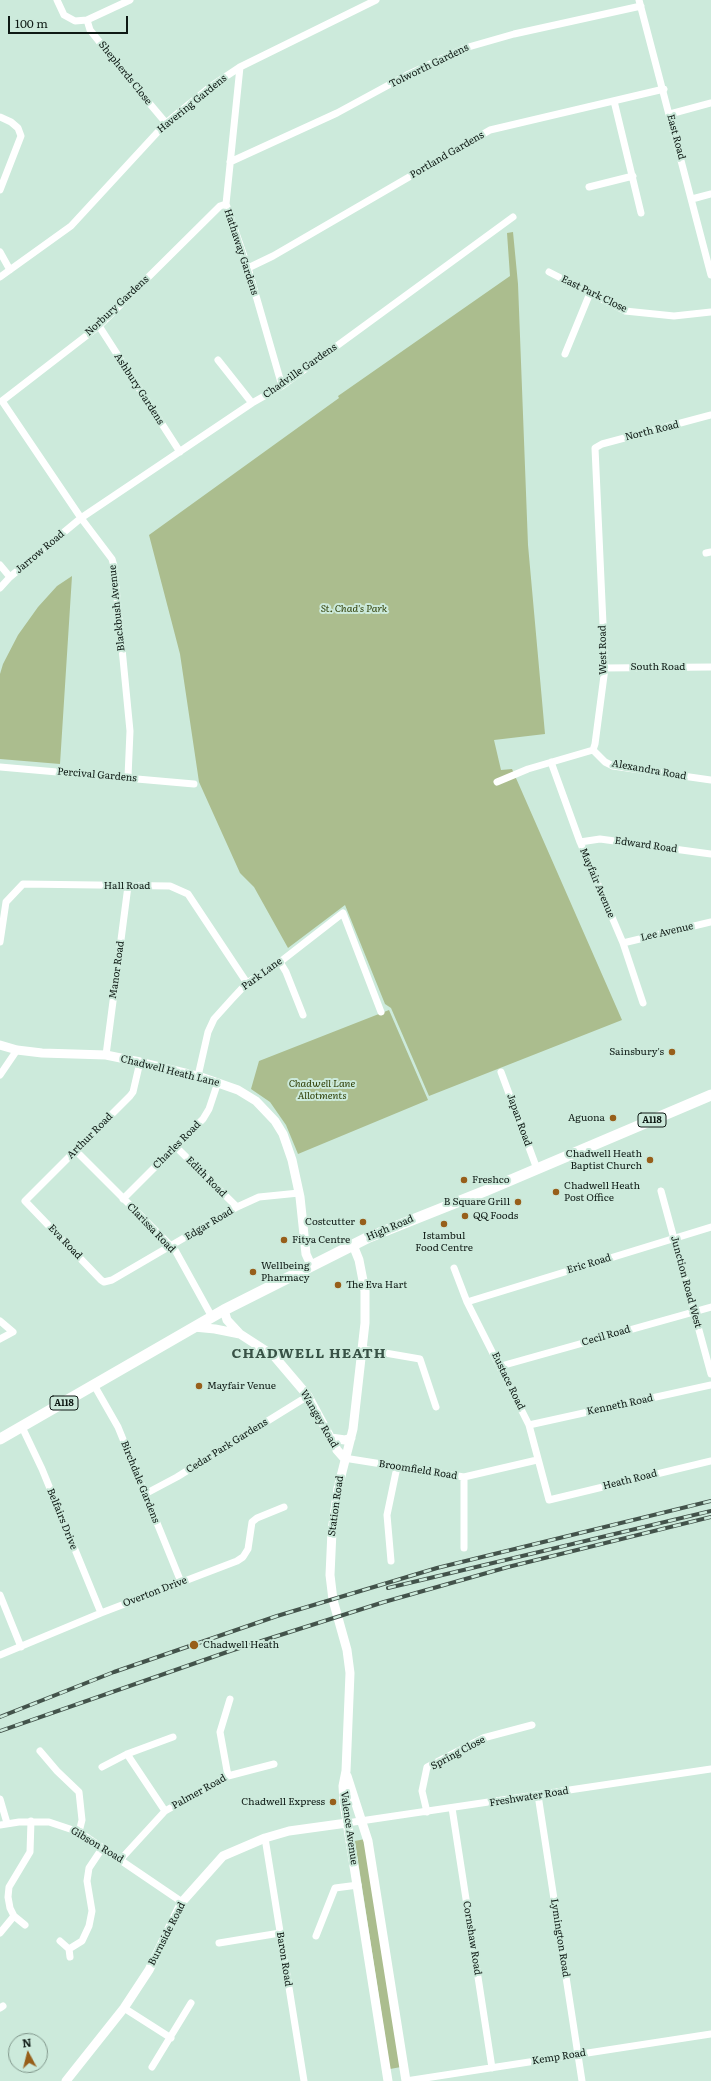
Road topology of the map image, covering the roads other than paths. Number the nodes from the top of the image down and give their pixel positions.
1 (57, 0) edge
2 (130, 0) edge
3 (376, 0) edge
4 (640, 3) edge
5 (87, 20) junction
6 (240, 67) junction
7 (664, 89) junction
8 (614, 101) junction
9 (711, 103) edge
10 (670, 114) junction
11 (0, 117) edge
12 (166, 123) junction
13 (230, 162) junction
14 (633, 176) junction
15 (589, 187) dead end
16 (0, 190) edge
17 (711, 194) edge
18 (692, 199) junction
19 (226, 204) junction
20 (641, 213) dead end
21 (513, 217) dead end
22 (0, 252) edge
23 (248, 268) junction
24 (10, 270) junction
25 (549, 272) dead end
26 (711, 275) edge
27 (0, 277) edge
28 (590, 293) junction
29 (711, 312) edge
30 (99, 326) junction
31 (565, 354) dead end
32 (218, 360) dead end
33 (282, 386) junction
34 (2, 401) joint
35 (252, 404) junction
36 (711, 416) edge
37 (595, 448) joint
38 (180, 452) junction
39 (81, 518) junction
40 (0, 565) edge
41 (10, 577) junction
42 (0, 588) edge
43 (711, 667) edge
44 (605, 668) junction
45 (593, 750) junction
46 (551, 762) junction
47 (0, 767) edge
48 (128, 777) junction
49 (711, 780) edge
50 (497, 782) dead end
51 (194, 784) dead end
52 (580, 842) junction
53 (711, 854) edge
54 (128, 886) junction
55 (711, 922) edge
56 (0, 942) edge
57 (623, 943) junction
58 (280, 962) junction
59 (247, 983) junction
60 (643, 1003) dead end
61 (381, 1012) dead end
62 (303, 1016) dead end
63 (0, 1045) edge
64 (17, 1050) junction
65 (106, 1055) junction
66 (140, 1062) junction
67 (501, 1072) dead end
68 (0, 1075) edge
69 (198, 1076) junction
70 (218, 1082) junction
71 (711, 1096) edge
72 (176, 1147) junction
73 (75, 1150) junction
74 (537, 1169) junction
75 (661, 1191) dead end
76 (299, 1193) junction
77 (123, 1199) junction
78 (26, 1201) joint
79 (237, 1207) junction
80 (711, 1227) edge
81 (674, 1238) junction
82 (353, 1245) junction
83 (171, 1246) junction
84 (310, 1265) junction
85 (454, 1268) dead end
86 (104, 1282) joint
87 (468, 1302) junction
88 (711, 1307) edge
89 (224, 1310) junction
90 (695, 1311) junction
91 (212, 1317) junction
92 (0, 1321) edge
93 (194, 1327) junction
94 (240, 1334) junction
95 (0, 1339) edge
96 (362, 1349) junction
97 (501, 1366) junction
98 (711, 1374) edge
99 (94, 1385) junction
100 (711, 1385) edge
101 (308, 1396) junction
102 (436, 1407) dead end
103 (529, 1425) junction
104 (22, 1427) junction
105 (331, 1438) junction
106 (351, 1438) junction
107 (0, 1439) edge
108 (344, 1458) junction
109 (537, 1460) junction
110 (711, 1461) edge
111 (397, 1467) junction
112 (464, 1477) junction
113 (145, 1494) junction
114 (548, 1500) joint
115 (284, 1508) dead end
116 (464, 1548) dead end
117 (392, 1561) dead end
118 (181, 1582) junction
119 (0, 1595) edge
120 (101, 1613) junction
121 (21, 1647) junction
122 (0, 1655) edge
123 (230, 1699) dead end
124 (532, 1726) dead end
125 (173, 1737) dead end
126 (40, 1751) dead end
127 (127, 1754) junction
128 (274, 1764) dead end
129 (102, 1767) dead end
130 (711, 1769) edge
131 (346, 1771) junction
132 (228, 1776) junction
133 (538, 1795) junction
134 (0, 1799) edge
135 (452, 1808) junction
136 (165, 1811) junction
137 (427, 1812) junction
138 (31, 1821) junction
139 (363, 1821) junction
140 (347, 1823) junction
141 (3, 1824) edge
142 (79, 1832) junction
143 (266, 1838) junction
144 (103, 1847) junction
145 (121, 1859) junction
146 (358, 1885) junction
147 (182, 1902) junction
148 (14, 1916) junction
149 (25, 1925) dead end
150 (0, 1933) edge
151 (280, 1933) junction
152 (316, 1936) dead end
153 (60, 1940) dead end
154 (219, 1943) dead end
155 (191, 2003) dead end
156 (124, 2008) junction
157 (711, 2034) edge
158 (171, 2038) junction
159 (578, 2054) junction
160 (152, 2067) dead end
161 (492, 2068) junction
162 (66, 2081) edge
163 (304, 2081) edge
164 (388, 2081) edge
165 (406, 2081) edge
166 (582, 2081) edge

1 - 5 street
2 - 5 street
3 - 6 street, Havering Gardens
4 - 7 street, East Road
4 - 13 street, Tolworth Gardens
5 - 12 street, Shepherds Close
6 - 12 street, Havering Gardens
6 - 13 street, Hathaway Gardens
7 - 8 street, Portland Gardens
7 - 10 street, East Road
8 - 14 street
8 - 23 street, Portland Gardens
9 - 10 street
10 - 18 street, East Road
11 - 16 street
12 - 24 street, Havering Gardens
13 - 19 street, Hathaway Gardens
14 - 15 street
14 - 20 street
17 - 18 street
18 - 26 street, East Road
19 - 23 street, Hathaway Gardens
19 - 30 street, Norbury Gardens
21 - 33 street, Chadville Gardens
22 - 24 street
23 - 33 street, Hathaway Gardens
24 - 27 street, Havering Gardens
25 - 28 street, East Park Close
28 - 29 street, East Park Close
28 - 31 street
30 - 34 street, Norbury Gardens
30 - 38 street, Ashbury Gardens
32 - 35 street
33 - 35 street, Chadville Gardens
34 - 39 street, Blackbush Avenue
35 - 38 street, Chadville Gardens
36 - 37 street, North Road
37 - 44 street, West Road
38 - 39 street, Chadville Gardens
39 - 41 street, Jarrow Road
39 - 48 street, Blackbush Avenue
40 - 41 street
41 - 42 street, Jarrow Road
43 - 44 street, South Road
44 - 45 street, West Road
45 - 46 street
45 - 49 street, Alexandra Road
46 - 50 street
46 - 52 street, Mayfair Avenue
47 - 48 street, Percival Gardens
48 - 51 street, Percival Gardens
52 - 53 street, Edward Road
52 - 57 street, Mayfair Avenue
54 - 56 street, Hall Road
54 - 59 street, Hall Road
54 - 65 street, Manor Road
55 - 57 street, Lee Avenue
57 - 60 street, Mayfair Avenue
58 - 59 street, Park Lane
58 - 61 street, Park Lane
58 - 62 street
59 - 69 street, Park Lane
63 - 64 street, Chadwell Heath Lane
64 - 65 street, Chadwell Heath Lane
64 - 68 street
65 - 66 street, Chadwell Heath Lane
66 - 69 street, Chadwell Heath Lane
66 - 73 street, Arthur Road
67 - 74 street, Japan Road
69 - 70 street, Chadwell Heath Lane
70 - 72 street, Charles Road
70 - 76 street, Chadwell Heath Lane
71 - 74 main road, High Road / A118
72 - 77 street, Charles Road
72 - 79 street, Edith Road
73 - 77 street, Clarissa Road
73 - 78 street, Arthur Road
74 - 82 main road, High Road / A118
75 - 81 street, Junction Road West
76 - 79 street, Edgar Road
76 - 84 street, Chadwell Heath Lane
77 - 83 street, Clarissa Road
78 - 86 street, Eva Road
79 - 83 street, Edgar Road
80 - 81 street, Eric Road
81 - 87 street, Eric Road
81 - 90 street, Junction Road West
82 - 84 main road, High Road / A118
82 - 96 street, Station Road
83 - 86 street, Edgar Road
83 - 91 street, Clarissa Road
84 - 89 main road, High Road / A118
85 - 87 street, Eustace Road
87 - 97 street, Eustace Road
88 - 90 street, Cecil Road
89 - 91 main road, High Road / A118
89 - 94 street, Wangey Road
90 - 97 street, Cecil Road
90 - 98 street, Junction Road West
91 - 93 main road, High Road / A118
92 - 95 street
93 - 94 street, Wangey Road
93 - 99 main road, High Road / A118
94 - 101 street, Wangey Road
96 - 102 street
96 - 106 street, Station Road
97 - 103 street, Eustace Road
99 - 104 main road, High Road / A118
99 - 113 street, Birchdale Gardens
100 - 103 street, Kenneth Road
101 - 105 street, Wangey Road
101 - 113 street, Cedar Park Gardens
103 - 109 street, Eustace Road
104 - 107 main road, High Road / A118
104 - 120 street, Belfairs Drive
105 - 106 street
105 - 108 street, Wangey Road
106 - 108 street, Station Road
108 - 111 street, Broomfield Road
108 - 131 street, Station Road
109 - 112 street, Broomfield Road
109 - 114 street, Eustace Road
110 - 114 street, Heath Road
111 - 112 street, Broomfield Road
111 - 117 street
112 - 116 street
113 - 118 street, Birchdale Gardens
115 - 118 street, Overton Drive
118 - 120 street, Overton Drive
119 - 121 street
120 - 121 street, Overton Drive
121 - 122 street, Overton Drive
123 - 132 street
124 - 137 street, Spring Close
125 - 127 street
126 - 142 street
127 - 129 street
127 - 136 street
128 - 132 street, Palmer Road
130 - 133 street, Freshwater Road
131 - 139 street, Valence Avenue
131 - 140 street, Valence Avenue
132 - 136 street, Palmer Road
133 - 135 street, Freshwater Road
133 - 159 street, Lymington Road
134 - 141 street
135 - 137 street, Freshwater Road
135 - 161 street, Cornshaw Road
136 - 145 street, Palmer Road
137 - 139 street, Freshwater Road
138 - 141 street, Gibson Road
138 - 142 street, Gibson Road
138 - 148 street
139 - 140 street, Freshwater Road
139 - 165 street, Valence Avenue
140 - 143 street, Burnside Road
140 - 146 street, Valence Avenue
142 - 144 street, Gibson Road
143 - 147 street, Burnside Road
143 - 151 street, Baron Road
144 - 145 street, Gibson Road
144 - 153 street
145 - 147 street, Gibson Road
146 - 152 street
146 - 164 street, Valence Avenue
147 - 156 street, Burnside Road
148 - 149 street
148 - 150 street
151 - 154 street
151 - 163 street, Baron Road
155 - 158 street
156 - 158 street
156 - 162 street, Burnside Road
157 - 159 street, Kemp Road
158 - 160 street
159 - 161 street, Kemp Road
159 - 166 street, Lymington Road
161 - 165 street, Kemp Road

